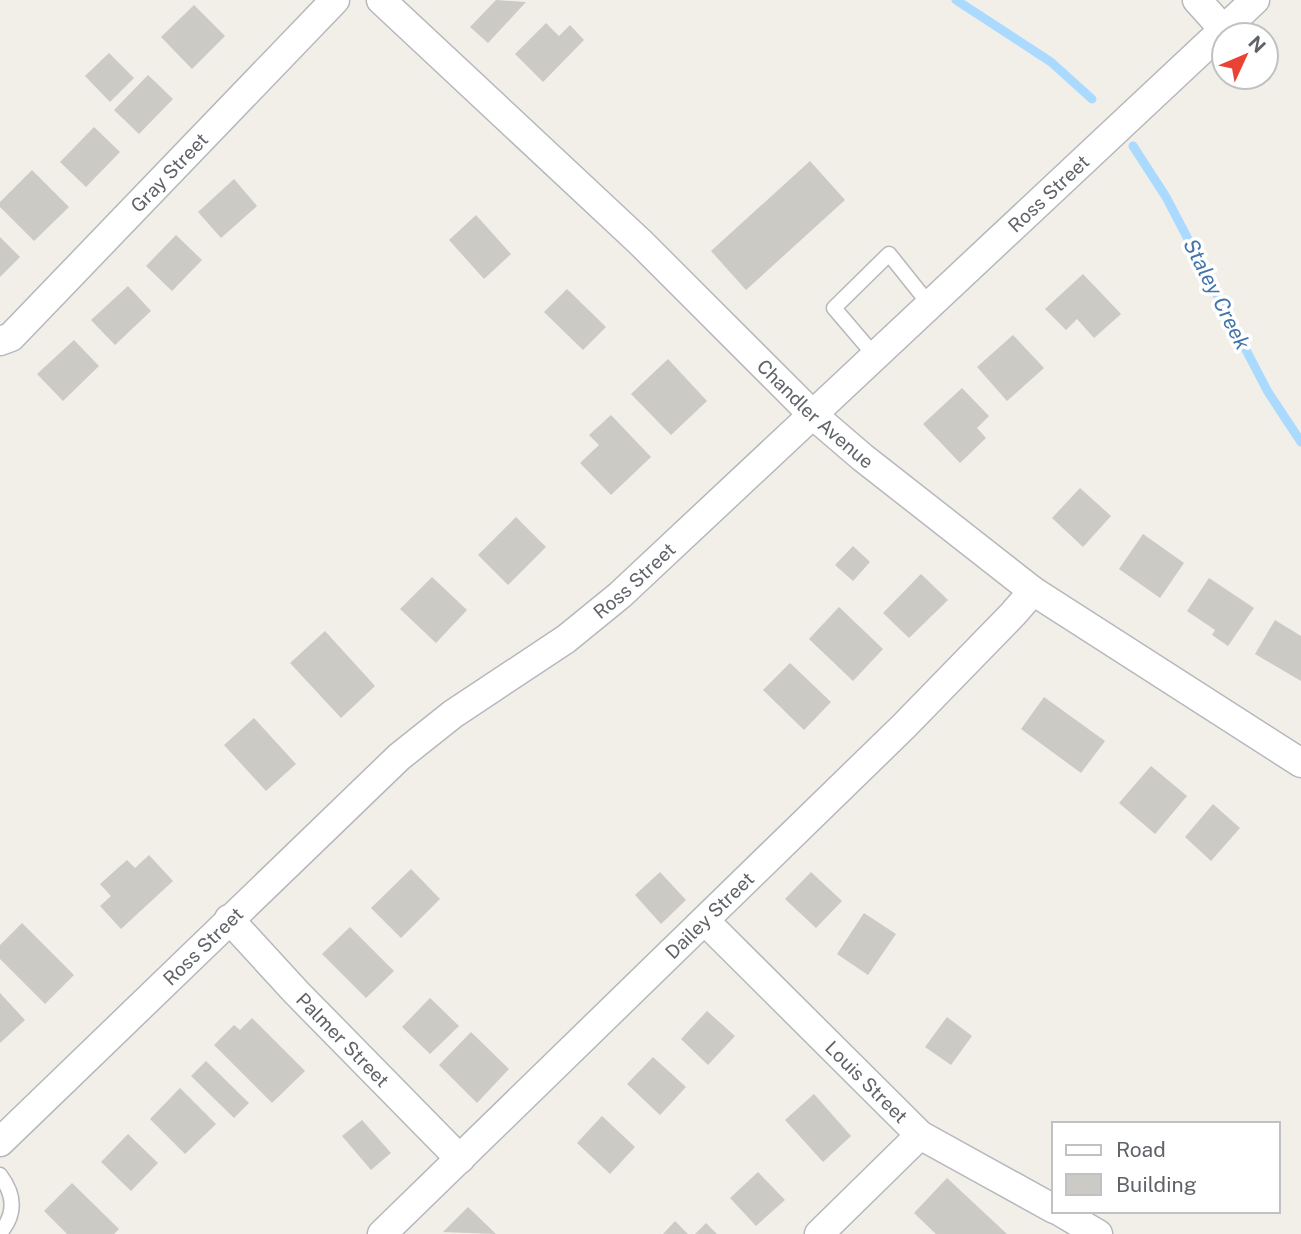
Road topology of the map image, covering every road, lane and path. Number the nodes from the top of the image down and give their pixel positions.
1 (335, 0) edge
2 (381, 0) edge
3 (1197, 0) edge
4 (1255, 0) edge
5 (1216, 21) edge
6 (1233, 21) edge
7 (1210, 43) edge
8 (929, 304) junction
9 (0, 341) edge
10 (875, 355) junction
11 (813, 415) junction
12 (1032, 591) junction
13 (1301, 763) edge
14 (229, 919) junction
15 (705, 921) junction
16 (920, 1135) junction
17 (0, 1142) edge
18 (460, 1159) junction
19 (0, 1175) edge
20 (1052, 1208) edge
21 (1062, 1213) edge
22 (0, 1233) edge
23 (382, 1234) edge
24 (819, 1234) edge
25 (1098, 1234) edge

1 - 9 street, Gray Street
2 - 11 street, Chandler Avenue
3 - 5 street
4 - 6 street, Ross Street
7 - 8 street, Ross Street
8 - 10 street, Ross Street
8 - 10 lane
10 - 11 street, Ross Street
11 - 12 street, Chandler Avenue
11 - 14 street, Ross Street
12 - 13 street, Chandler Avenue
12 - 15 street, Dailey Street
14 - 17 street, Ross Street
14 - 18 street, Palmer Street
15 - 16 street, Louis Street
15 - 18 street, Dailey Street
16 - 20 street, Louis Street
16 - 24 street
18 - 23 street, Dailey Street
19 - 22 lane
21 - 25 street

